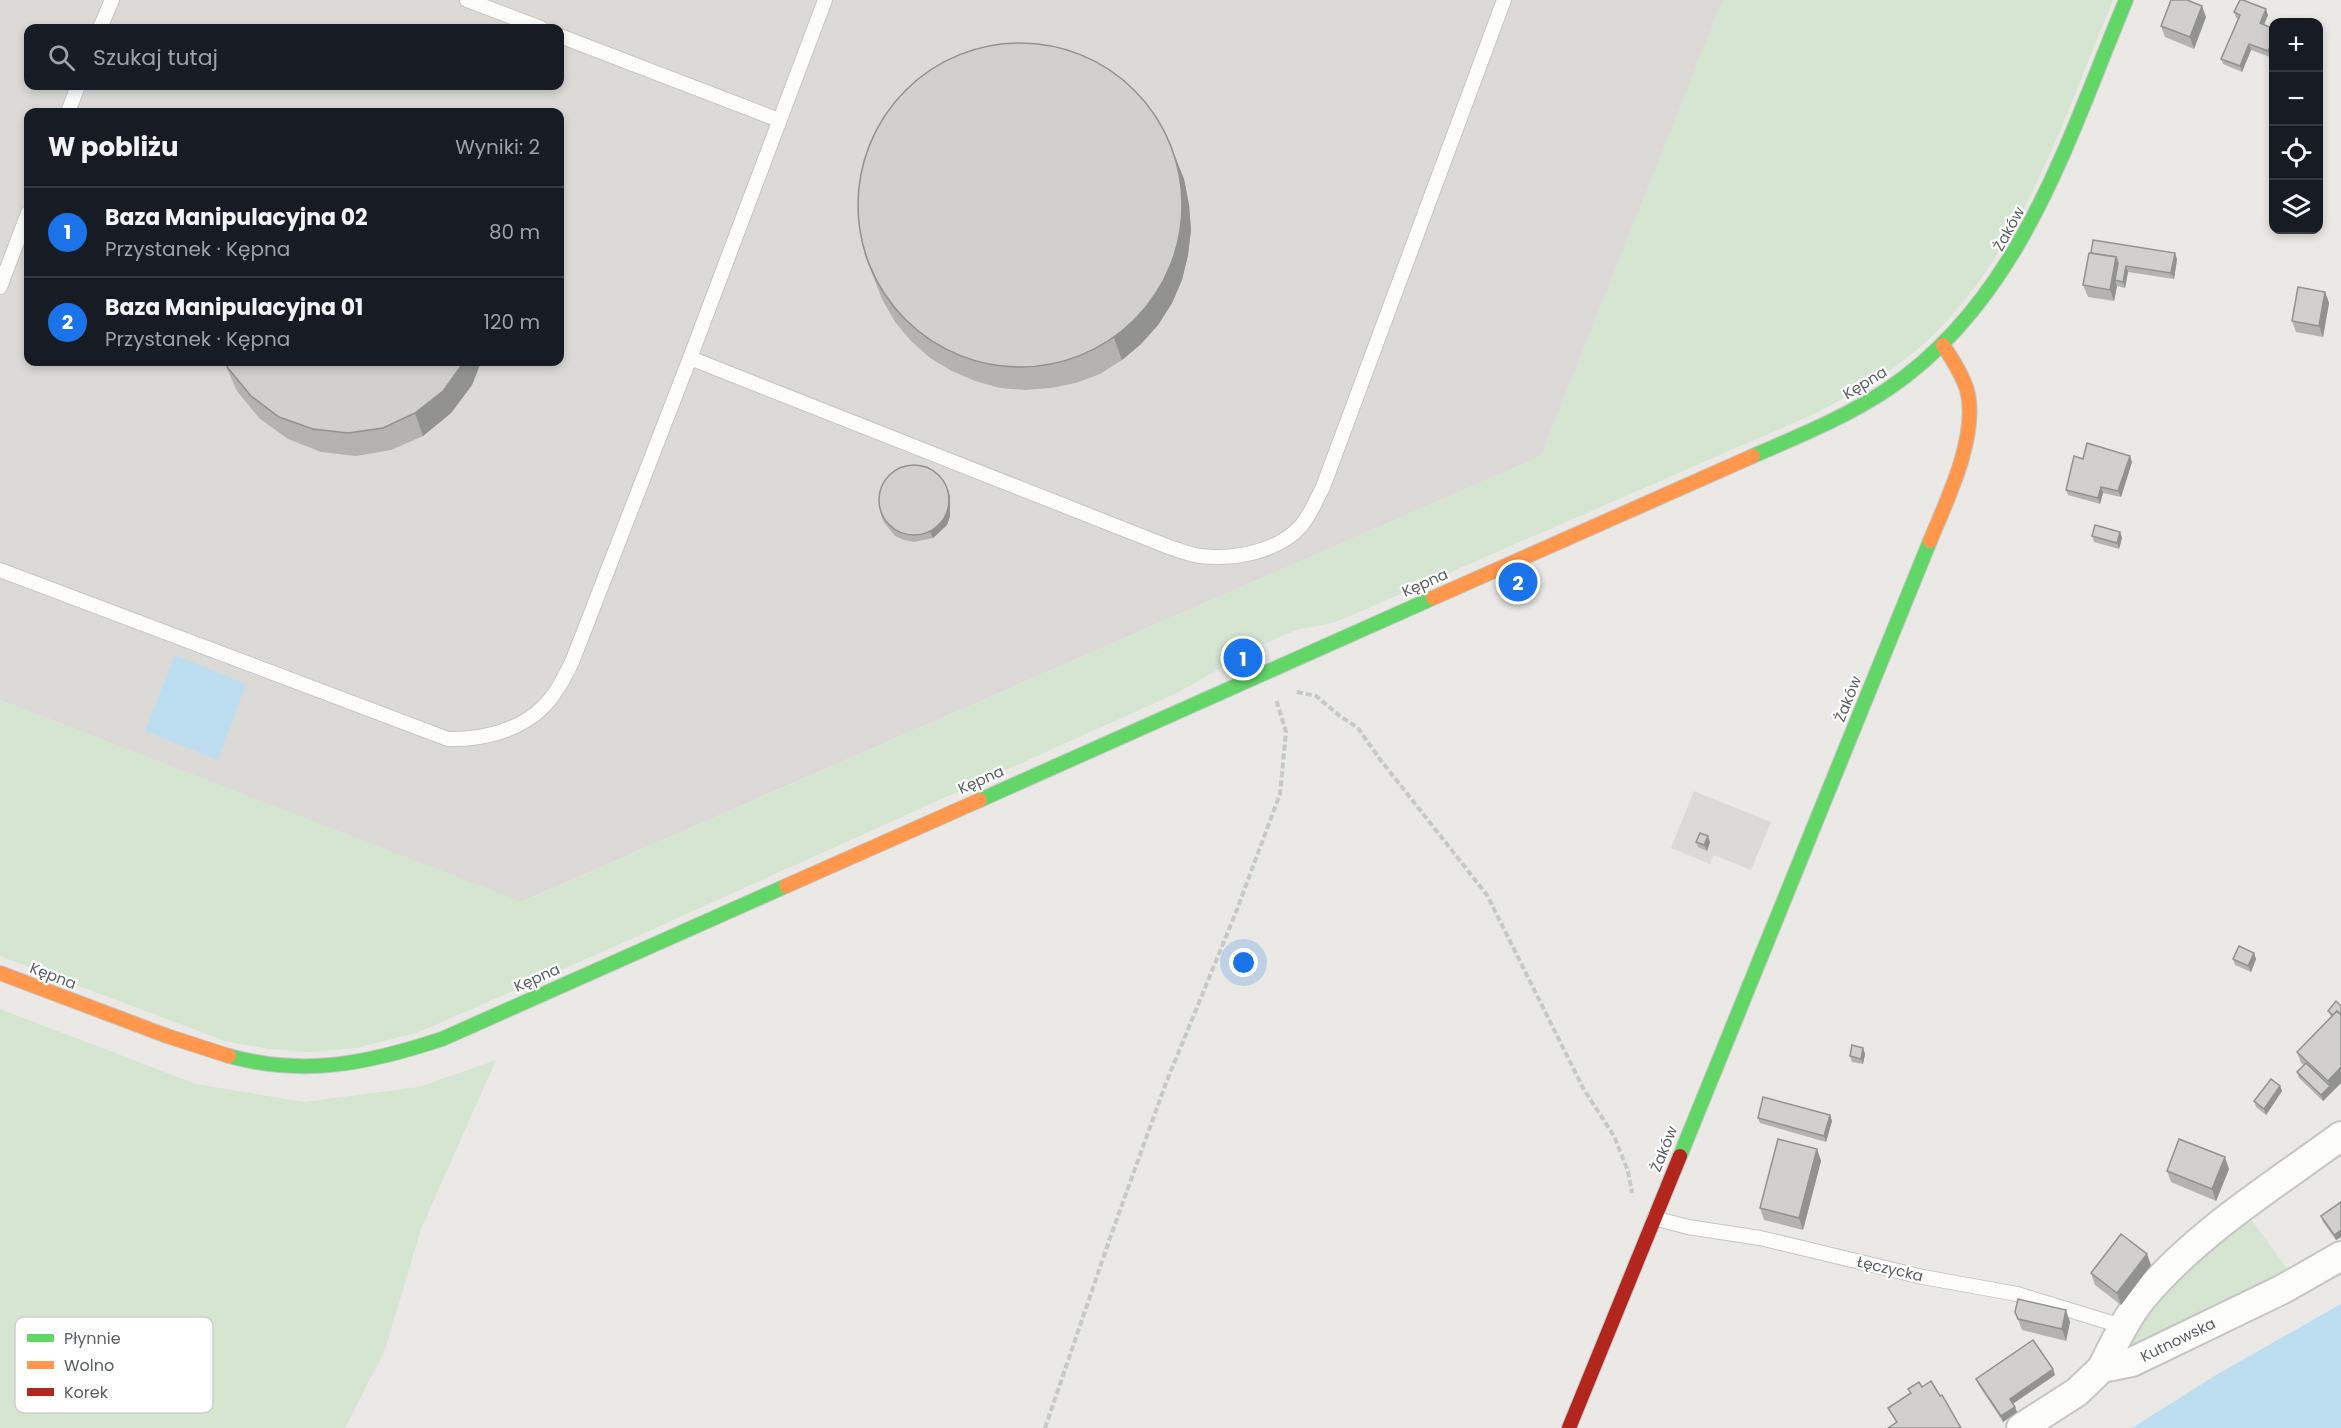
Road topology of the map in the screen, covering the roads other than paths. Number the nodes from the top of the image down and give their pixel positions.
1 (111, 0) edge
2 (467, 0) edge
3 (825, 0) edge
4 (1504, 0) edge
5 (2126, 0) edge
6 (102, 24) edge
7 (530, 24) edge
8 (564, 38) edge
9 (76, 90) edge
10 (70, 108) edge
11 (779, 120) junction
12 (24, 223) edge
13 (0, 286) edge
14 (1943, 345) junction
15 (690, 358) junction
16 (0, 570) edge
17 (0, 973) edge
18 (2341, 1136) edge
19 (1654, 1218) junction
20 (2341, 1256) edge
21 (2122, 1329) junction
22 (2102, 1368) junction
23 (1569, 1428) edge
24 (2021, 1428) edge

1 - 6 lane
2 - 7 lane
3 - 11 lane
4 - 15 lane
5 - 14 street, Żaków
8 - 11 lane
9 - 10 lane
11 - 15 lane
12 - 13 lane
14 - 17 street, Kępna
14 - 19 street, Żaków
15 - 16 lane
18 - 21 street
19 - 21 lane, Łęczycka
19 - 23 street, Żaków
20 - 22 street, Kutnowska
21 - 22 street
22 - 24 street

